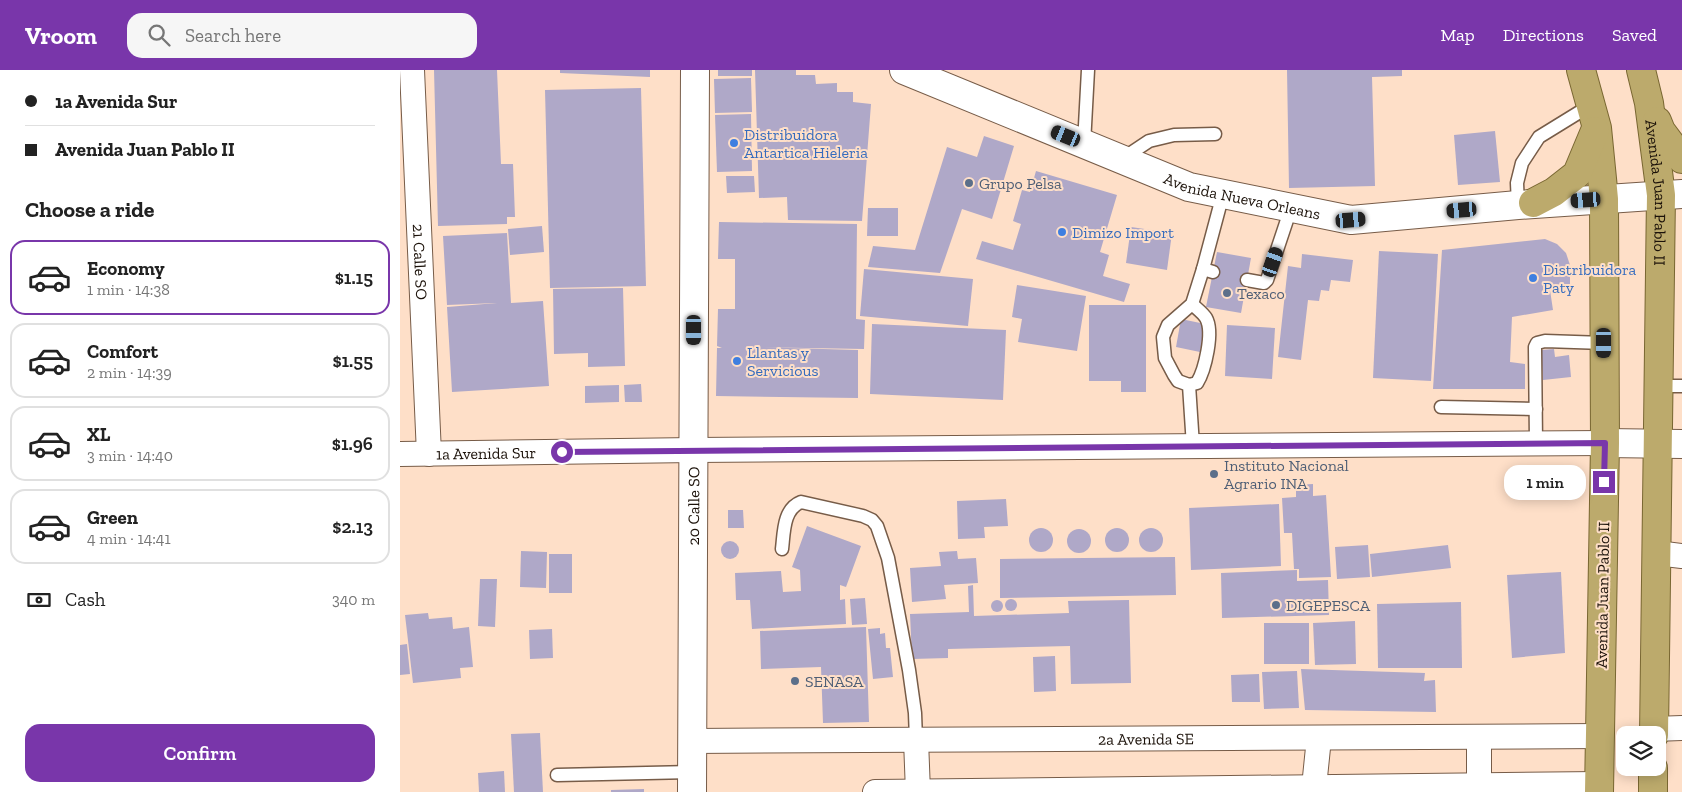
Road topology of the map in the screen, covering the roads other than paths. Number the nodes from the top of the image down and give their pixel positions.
1 (412, 70) edge
2 (696, 70) edge
3 (904, 70) edge
4 (1088, 70) edge
5 (1581, 70) edge
6 (1641, 70) edge
7 (1649, 102) junction
8 (1594, 116) junction
9 (1215, 134) dead end
10 (1084, 144) junction
11 (1681, 156) edge
12 (1122, 159) junction
13 (1223, 194) junction
14 (1672, 195) edge
15 (1604, 199) junction
16 (1526, 204) junction
17 (1292, 208) junction
18 (409, 226) edge
19 (1247, 280) dead end
20 (1192, 304) junction
21 (1604, 343) junction
22 (1189, 385) junction
23 (1670, 386) edge
24 (1441, 408) dead end
25 (1536, 409) junction
26 (1536, 443) junction
27 (1605, 443) junction
28 (1670, 444) edge
29 (1193, 446) junction
30 (694, 450) junction
31 (400, 454) edge
32 (429, 454) junction
33 (782, 549) dead end
34 (1669, 554) edge
35 (1655, 726) edge
36 (1682, 728) edge
37 (1666, 730) edge
38 (1600, 736) junction
39 (1479, 737) junction
40 (1319, 738) junction
41 (916, 740) junction
42 (692, 741) junction
43 (557, 775) dead end
44 (1653, 776) edge
45 (692, 782) edge
46 (1479, 785) junction
47 (1314, 787) junction
48 (1599, 788) edge
49 (875, 792) edge
50 (918, 792) edge
51 (1653, 792) edge

1 - 18 street, 21 Calle SO
2 - 30 street, 20 Calle SO
3 - 10 street, Avenida Nueva Orleans
4 - 10 lane
5 - 8 highway, Avenida Juan Pablo II
6 - 7 highway, Avenida Juan Pablo II
7 - 11 highway
7 - 14 highway, Avenida Juan Pablo II
8 - 15 highway, Avenida Juan Pablo II
8 - 16 highway
8 - 16 lane
9 - 12 lane
10 - 12 street, Avenida Nueva Orleans
12 - 13 street, Avenida Nueva Orleans
13 - 17 street, Avenida Nueva Orleans
13 - 20 lane
14 - 15 street, Avenida Nueva Orleans
14 - 23 highway, Avenida Juan Pablo II
15 - 16 street, Avenida Nueva Orleans
15 - 21 highway, Avenida Juan Pablo II
16 - 17 street, Avenida Nueva Orleans
17 - 19 lane
18 - 32 street, 21 Calle SO
20 - 22 lane
20 - 22 lane
21 - 25 lane
21 - 27 highway, Avenida Juan Pablo II
22 - 29 lane
23 - 28 highway, Avenida Juan Pablo II
24 - 25 lane
25 - 26 lane
26 - 27 street, 1a Avenida Sur
26 - 29 street, 1a Avenida Sur
27 - 28 street, 1a Avenida Sur
27 - 38 highway, Avenida Juan Pablo II
28 - 34 highway, Avenida Juan Pablo II
29 - 30 street, 1a Avenida Sur
30 - 32 street, 1a Avenida Sur
30 - 42 street, 20 Calle SO
31 - 32 street, 1a Avenida Sur
33 - 41 lane
34 - 35 highway, Avenida Juan Pablo II
36 - 37 street
38 - 39 street, 2a Avenida SE
38 - 48 highway, Avenida Juan Pablo II
39 - 40 street, 2a Avenida SE
39 - 46 street
40 - 41 street, 2a Avenida SE
40 - 47 street
41 - 42 street, 2a Avenida SE
41 - 50 street
42 - 45 street, 20 Calle SO
43 - 45 lane
44 - 51 highway
46 - 47 street
46 - 48 street
47 - 50 street
49 - 50 street

